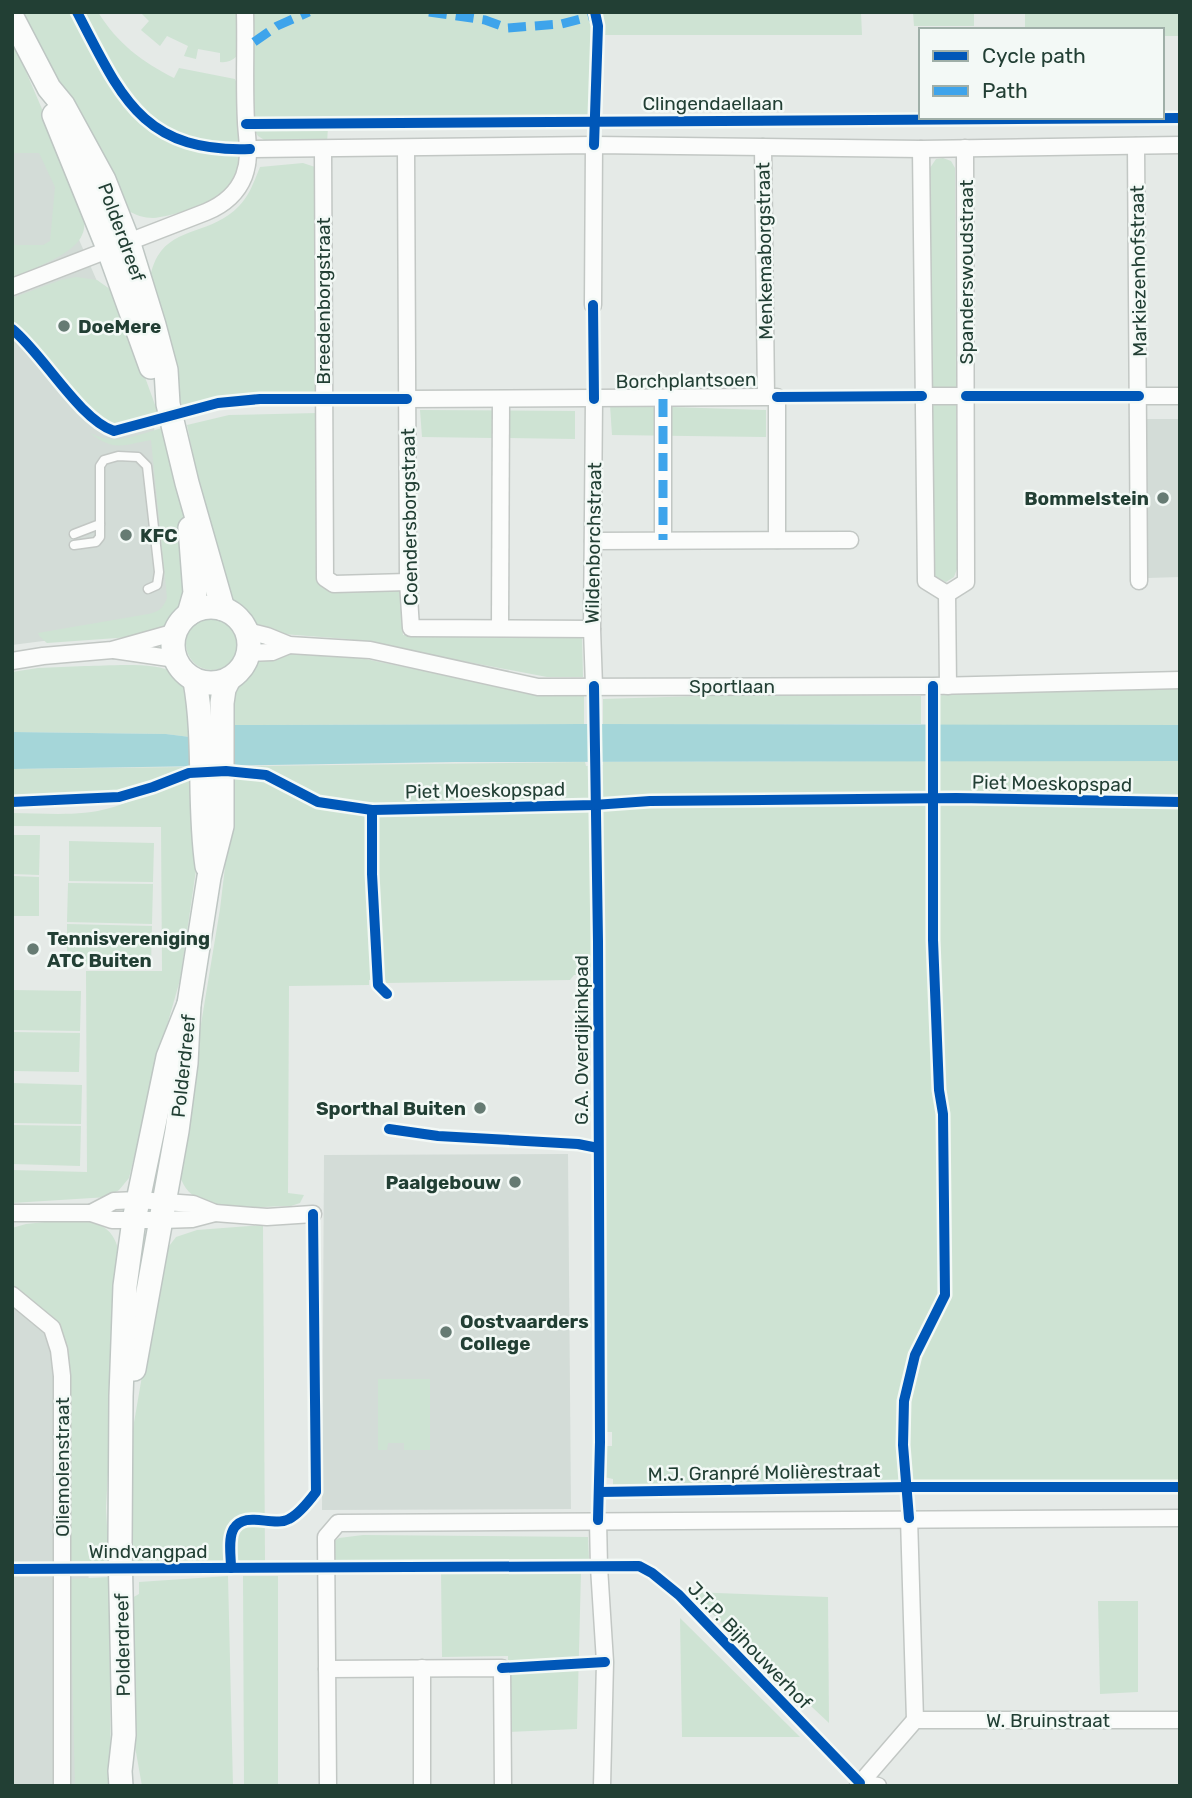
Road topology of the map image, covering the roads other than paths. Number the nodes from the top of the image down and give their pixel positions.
1 (245, 12) edge
2 (12, 18) edge
3 (594, 145) junction
4 (1180, 145) edge
5 (1136, 146) junction
6 (763, 147) junction
7 (406, 148) junction
8 (965, 148) junction
9 (250, 149) junction
10 (323, 149) junction
11 (921, 149) junction
12 (118, 245) junction
13 (12, 287) edge
14 (593, 305) dead end
15 (922, 396) junction
16 (966, 396) junction
17 (1139, 396) junction
18 (1180, 396) edge
19 (771, 397) junction
20 (501, 398) junction
21 (407, 399) junction
22 (594, 399) junction
23 (663, 399) junction
24 (187, 483) junction
25 (100, 524) junction
26 (74, 534) dead end
27 (663, 540) junction
28 (777, 540) junction
29 (593, 541) junction
30 (850, 541) dead end
31 (74, 545) dead end
32 (1139, 581) dead end
33 (408, 582) junction
34 (149, 589) dead end
35 (947, 594) junction
36 (223, 608) junction
37 (182, 623) junction
38 (500, 628) junction
39 (592, 629) junction
40 (248, 642) junction
41 (111, 650) junction
42 (12, 661) edge
43 (177, 662) junction
44 (1180, 680) edge
45 (195, 681) junction
46 (948, 686) junction
47 (594, 687) junction
48 (216, 696) junction
49 (190, 1004) junction
50 (136, 1210) junction
51 (163, 1211) junction
52 (12, 1213) edge
53 (313, 1214) dead end
54 (12, 1295) edge
55 (121, 1430) junction
56 (909, 1518) junction
57 (1180, 1518) edge
58 (598, 1520) junction
59 (422, 1668) junction
60 (327, 1669) junction
61 (915, 1720) junction
62 (1180, 1720) edge
63 (124, 1735) junction
64 (860, 1785) edge
65 (62, 1786) edge
66 (121, 1786) edge
67 (136, 1786) edge
68 (328, 1786) edge
69 (422, 1786) edge
70 (503, 1786) edge
71 (603, 1786) edge
72 (878, 1786) edge

1 - 9 street
2 - 12 main road, Polderdreef
3 - 6 street
3 - 7 street
3 - 14 street
4 - 5 street
5 - 8 street
5 - 17 street, Markiezenhofstraat
6 - 11 street
6 - 19 street, Menkemaborgstraat
7 - 10 street
7 - 21 street, Coendersborgstraat
8 - 11 street
8 - 16 street, Spanderswoudstraat
9 - 10 street
9 - 12 street
10 - 33 street, Breedenborgstraat
11 - 15 street
12 - 13 street
12 - 24 main road, Polderdreef
15 - 16 street
15 - 35 street
16 - 35 street, Spanderswoudstraat
17 - 18 street
17 - 32 street, Markiezenhofstraat
19 - 23 street, Borchplantsoen
19 - 28 street, Menkemaborgstraat
20 - 21 street, Borchplantsoen
20 - 22 street, Borchplantsoen
20 - 38 street
21 - 33 street, Coendersborgstraat
22 - 23 street, Borchplantsoen
22 - 29 street, Wildenborchstraat
23 - 27 street
24 - 36 main road, Polderdreef
24 - 37 main road, Polderdreef
25 - 26 lane
25 - 31 lane
25 - 34 lane
27 - 28 street
27 - 29 street
28 - 30 street
29 - 39 street, Wildenborchstraat
33 - 38 street, Coendersborgstraat
35 - 46 street
36 - 37 main road
36 - 40 main road
37 - 41 street
37 - 43 main road
38 - 39 street, Coendersborgstraat
39 - 47 street, Wildenborchstraat
40 - 47 street, Sportlaan
40 - 48 main road
41 - 42 street
41 - 43 street
43 - 45 main road
44 - 46 street, Sportlaan
45 - 48 main road
45 - 48 main road
46 - 47 street, Sportlaan
48 - 49 main road
49 - 50 main road, Polderdreef
49 - 51 main road, Polderdreef
50 - 51 street
50 - 52 street
50 - 55 main road, Polderdreef
51 - 53 street
51 - 55 main road, Polderdreef
54 - 65 street, Oliemolenstraat
55 - 63 main road, Polderdreef
56 - 57 street
56 - 58 street
56 - 61 street
58 - 60 street
58 - 71 street
59 - 60 street
59 - 69 street
59 - 70 street
60 - 68 street
61 - 62 street, W. Bruinstraat
61 - 64 street
63 - 66 main road, Polderdreef
63 - 67 main road, Polderdreef
64 - 72 street

